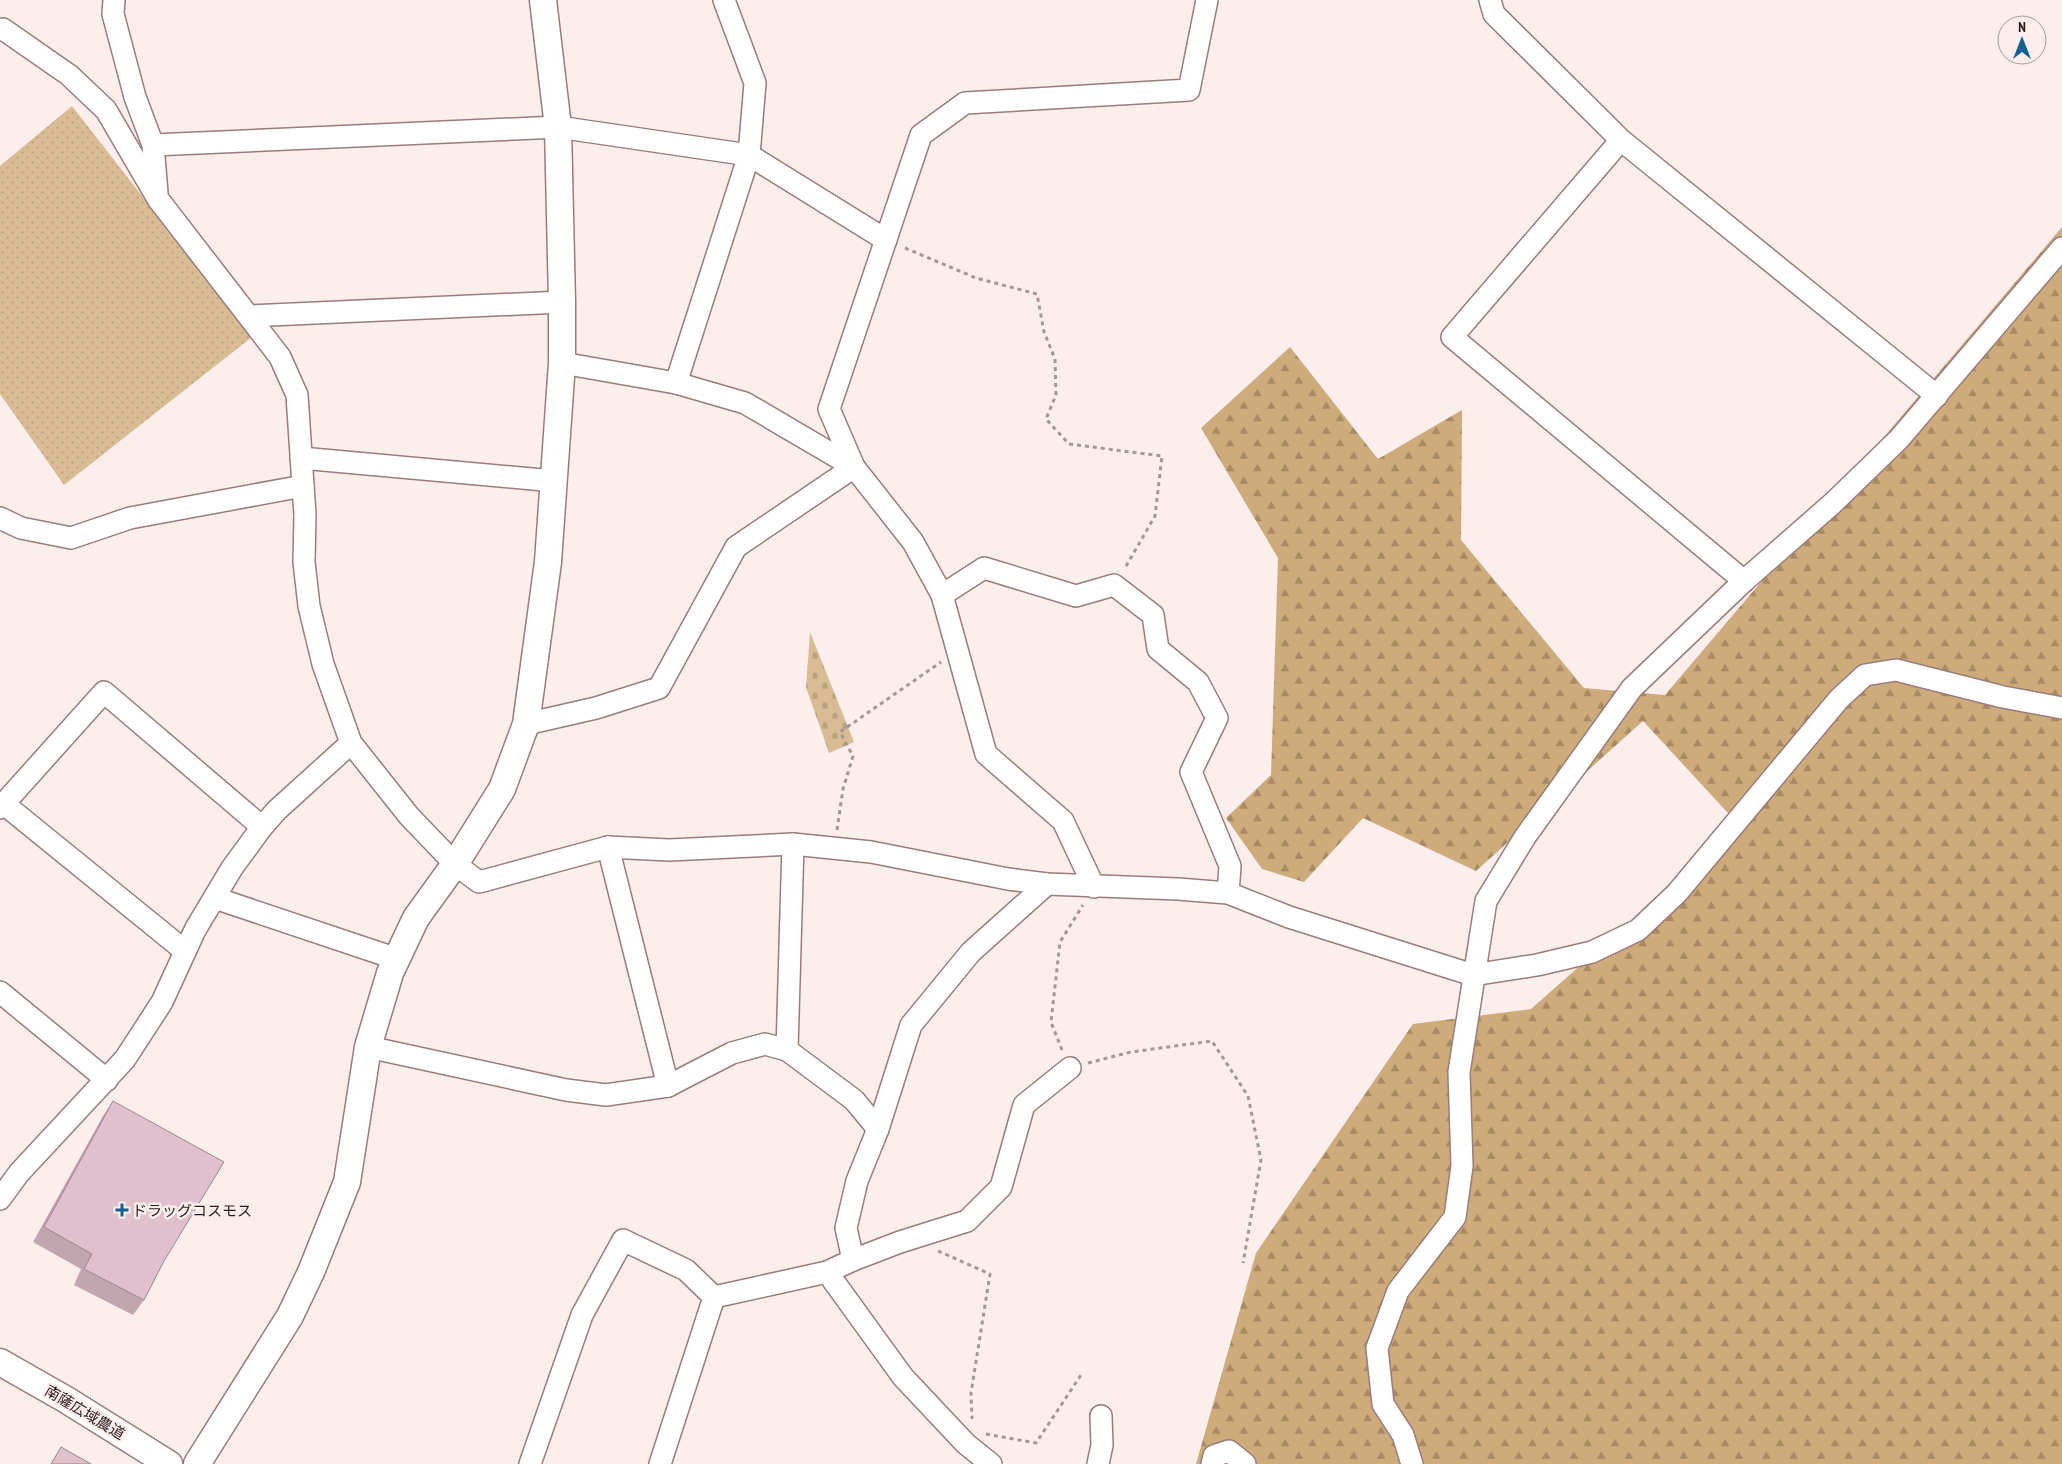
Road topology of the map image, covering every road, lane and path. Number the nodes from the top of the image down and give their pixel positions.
1 (114, 0) edge
2 (543, 0) edge
3 (724, 0) edge
4 (1207, 0) edge
5 (1490, 0) edge
6 (1, 29) edge
7 (558, 127) junction
8 (1621, 140) junction
9 (153, 145) junction
10 (749, 155) junction
11 (158, 199) junction
12 (886, 240) junction
13 (2062, 248) edge
14 (562, 302) junction
15 (249, 316) junction
16 (562, 363) junction
17 (676, 383) junction
18 (1937, 396) junction
19 (301, 458) junction
20 (854, 467) junction
21 (554, 481) junction
22 (303, 486) junction
23 (0, 518) edge
24 (1744, 582) junction
25 (1114, 585) junction
26 (942, 595) junction
27 (957, 649) junction
28 (2062, 708) edge
29 (526, 724) junction
30 (351, 743) junction
31 (2, 806) edge
32 (262, 828) junction
33 (793, 844) junction
34 (608, 848) junction
35 (834, 848) junction
36 (455, 864) junction
37 (1047, 884) junction
38 (1094, 887) junction
39 (1228, 893) junction
40 (215, 898) junction
41 (186, 951) junction
42 (397, 959) junction
43 (1473, 974) junction
44 (1, 994) edge
45 (368, 1047) junction
46 (787, 1050) junction
47 (1070, 1068) junction
48 (107, 1080) junction
49 (668, 1086) junction
50 (878, 1129) junction
51 (0, 1199) edge
52 (910, 1239) junction
53 (853, 1260) junction
54 (1243, 1263) dead end
55 (827, 1272) junction
56 (714, 1297) junction
57 (0, 1362) edge
58 (1081, 1375) dead end
59 (1101, 1416) dead end
60 (972, 1422) dead end
61 (981, 1433) dead end
62 (169, 1464) edge
63 (196, 1464) edge
64 (530, 1464) edge
65 (660, 1464) edge
66 (991, 1464) edge
67 (1098, 1464) edge
68 (1212, 1464) edge
69 (1245, 1464) edge
70 (1412, 1464) edge

1 - 9 street
2 - 7 street
3 - 10 street
4 - 12 street
5 - 8 street
6 - 11 street
7 - 9 street
7 - 10 street
7 - 14 street
8 - 18 street
8 - 24 street
9 - 11 street
10 - 12 street
10 - 17 street
11 - 15 street
12 - 20 street
12 - 25 path
13 - 18 street
14 - 15 street
14 - 16 street
15 - 19 street
16 - 17 street
16 - 21 street
17 - 20 street
18 - 24 street
19 - 21 street
19 - 22 street
20 - 26 street
20 - 29 street
21 - 29 street
22 - 23 street
22 - 30 street
24 - 43 street
25 - 26 street
25 - 39 street
26 - 27 street
27 - 35 path
27 - 38 street
28 - 43 street
29 - 36 street
30 - 32 street
30 - 36 street
31 - 32 street
31 - 41 street
32 - 40 street
33 - 34 street
33 - 35 street
33 - 46 street
34 - 36 street
34 - 49 street
35 - 37 street
36 - 42 street
37 - 38 street
37 - 50 street
38 - 39 street
38 - 47 path
39 - 43 street
40 - 41 street
40 - 42 street
41 - 48 street
42 - 45 street
43 - 70 street
44 - 48 street
45 - 49 street
45 - 63 street
46 - 49 street
46 - 50 street
47 - 52 street
47 - 54 path
48 - 51 street
50 - 53 street
52 - 53 street
52 - 60 path
53 - 55 street
55 - 56 street
55 - 66 street
56 - 64 street
56 - 65 street
57 - 62 street, 南薩広域農道
58 - 61 path
59 - 67 street
68 - 69 street

